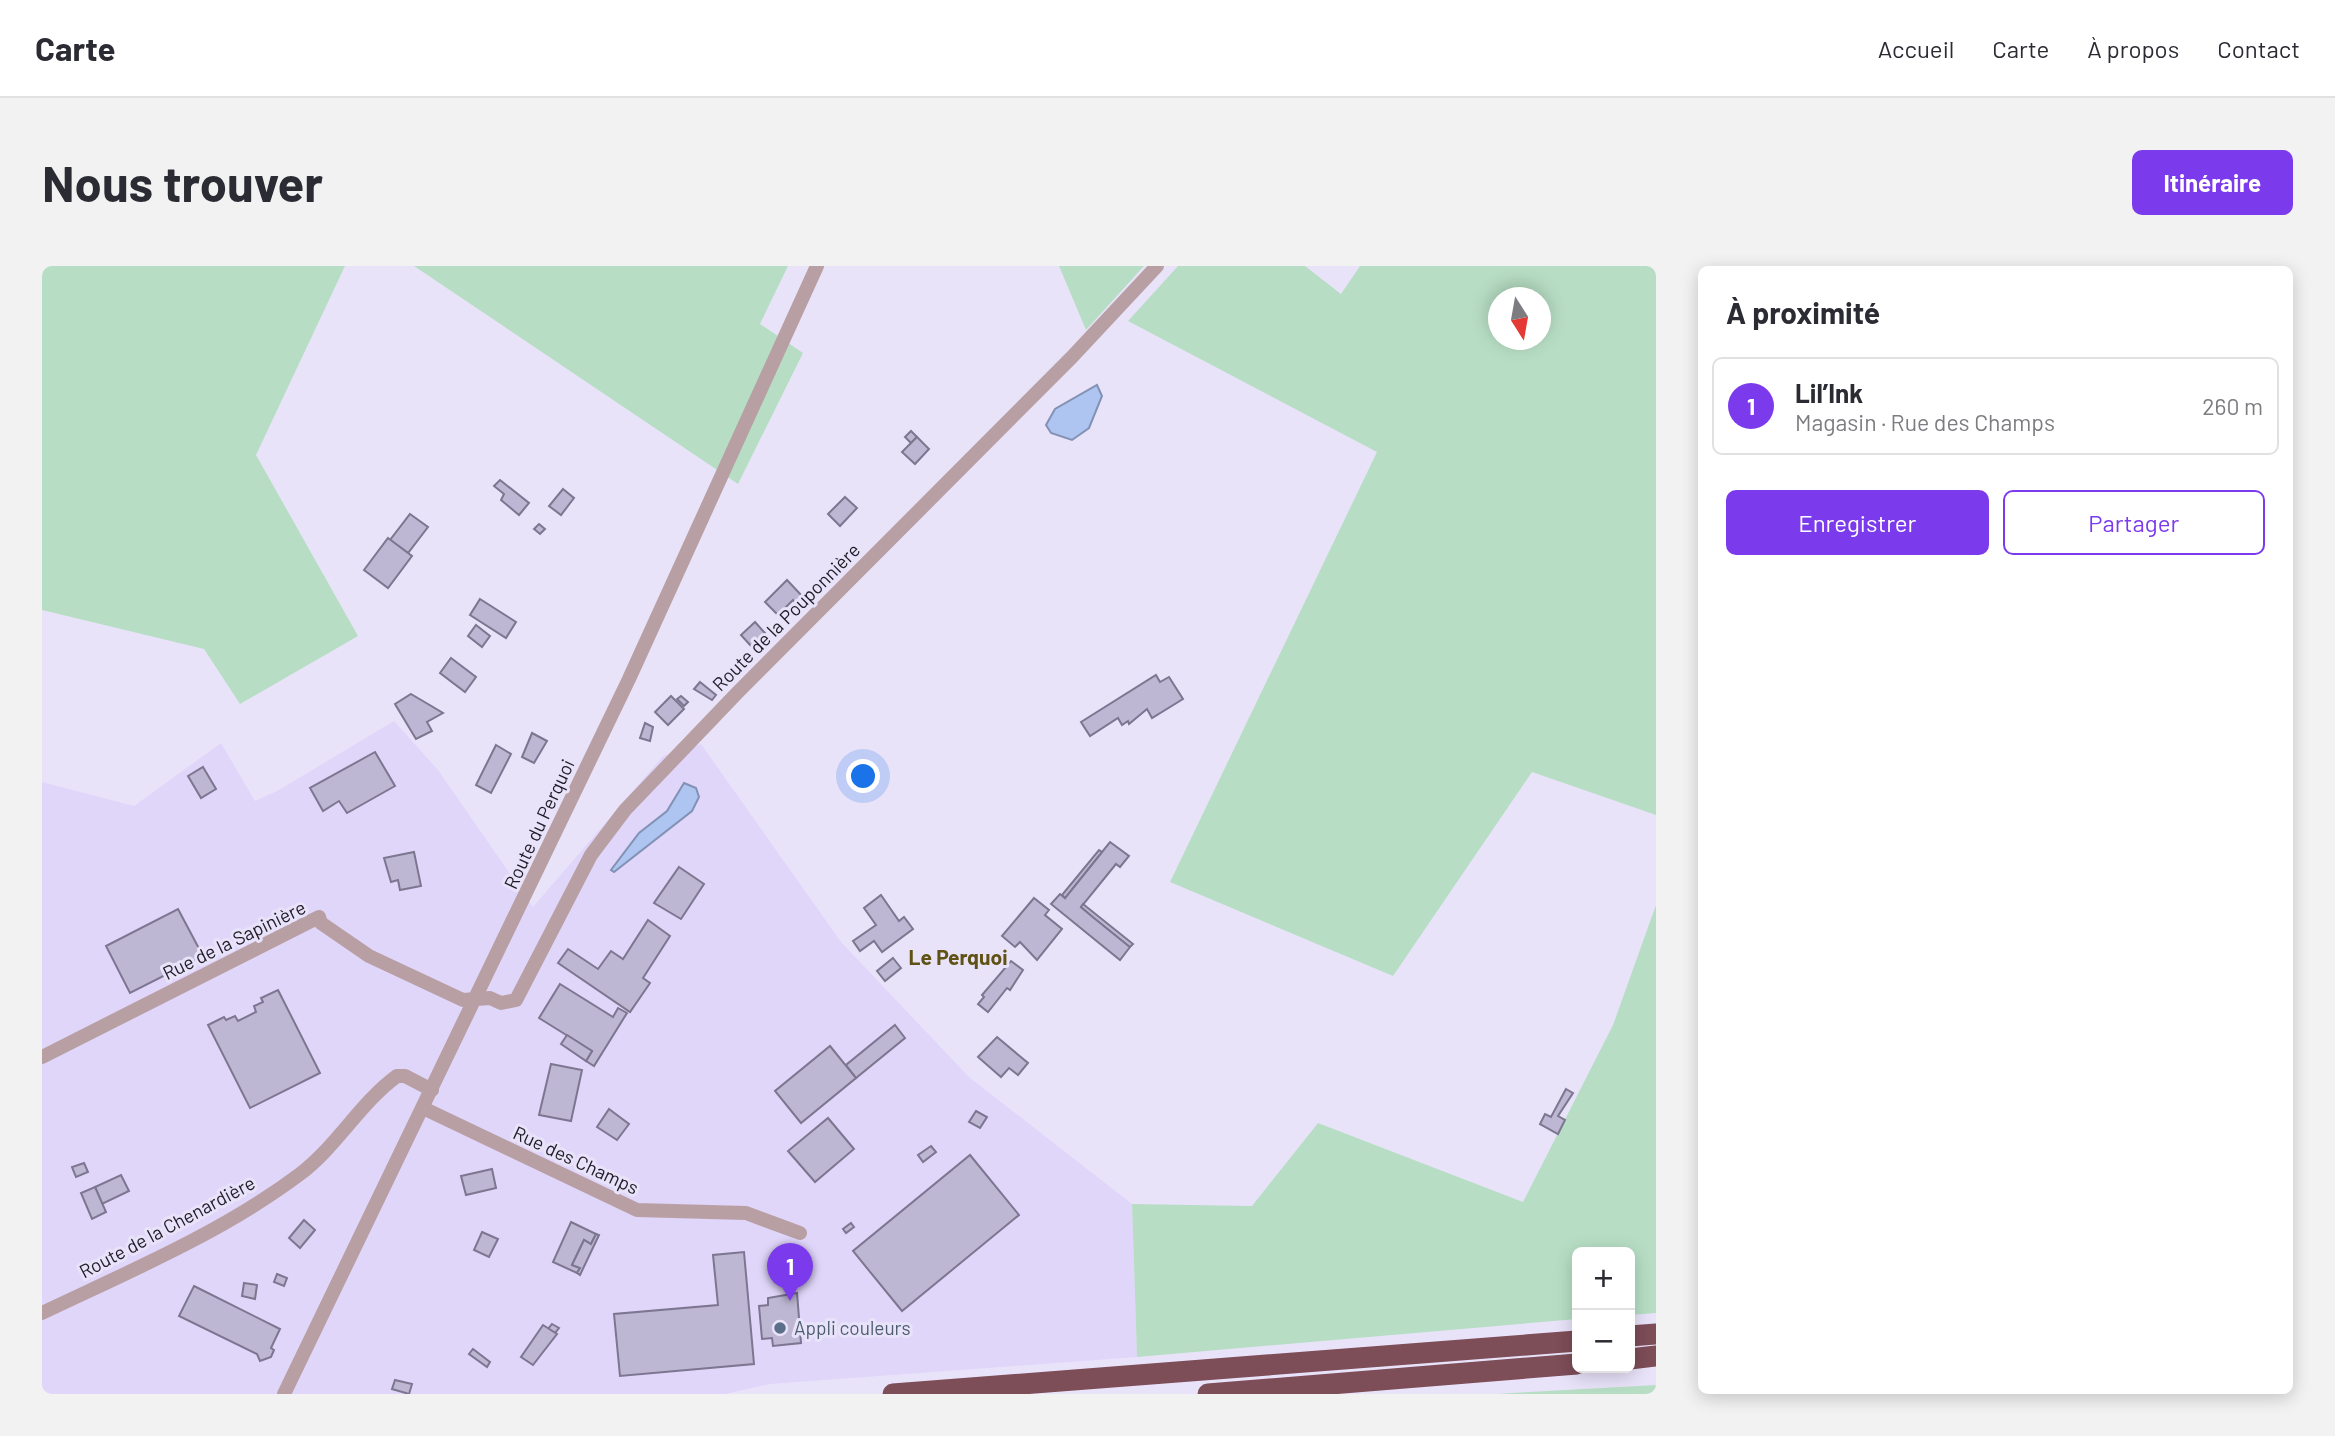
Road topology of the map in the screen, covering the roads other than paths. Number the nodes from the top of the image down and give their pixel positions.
1 (817, 266) edge
2 (1157, 266) edge
3 (477, 998) junction
4 (42, 1057) edge
5 (432, 1090) junction
6 (423, 1108) junction
7 (800, 1233) dead end
8 (42, 1313) edge
9 (1656, 1334) edge
10 (1635, 1336) edge
11 (1572, 1341) edge
12 (1656, 1356) edge
13 (1635, 1358) edge
14 (1572, 1364) edge
15 (284, 1394) edge
16 (893, 1394) edge
17 (1208, 1394) edge

1 - 3 street, Route du Perquoi
2 - 3 street, Route de la Pouponnière
3 - 4 street, Rue de la Sapinière
3 - 5 street, Route du Perquoi
5 - 6 street, Route du Perquoi
5 - 8 street, Route de la Chenardière
6 - 7 street, Rue des Champs
6 - 15 street, Route du Perquoi
9 - 10 highway
11 - 16 highway
12 - 13 highway
14 - 17 highway

